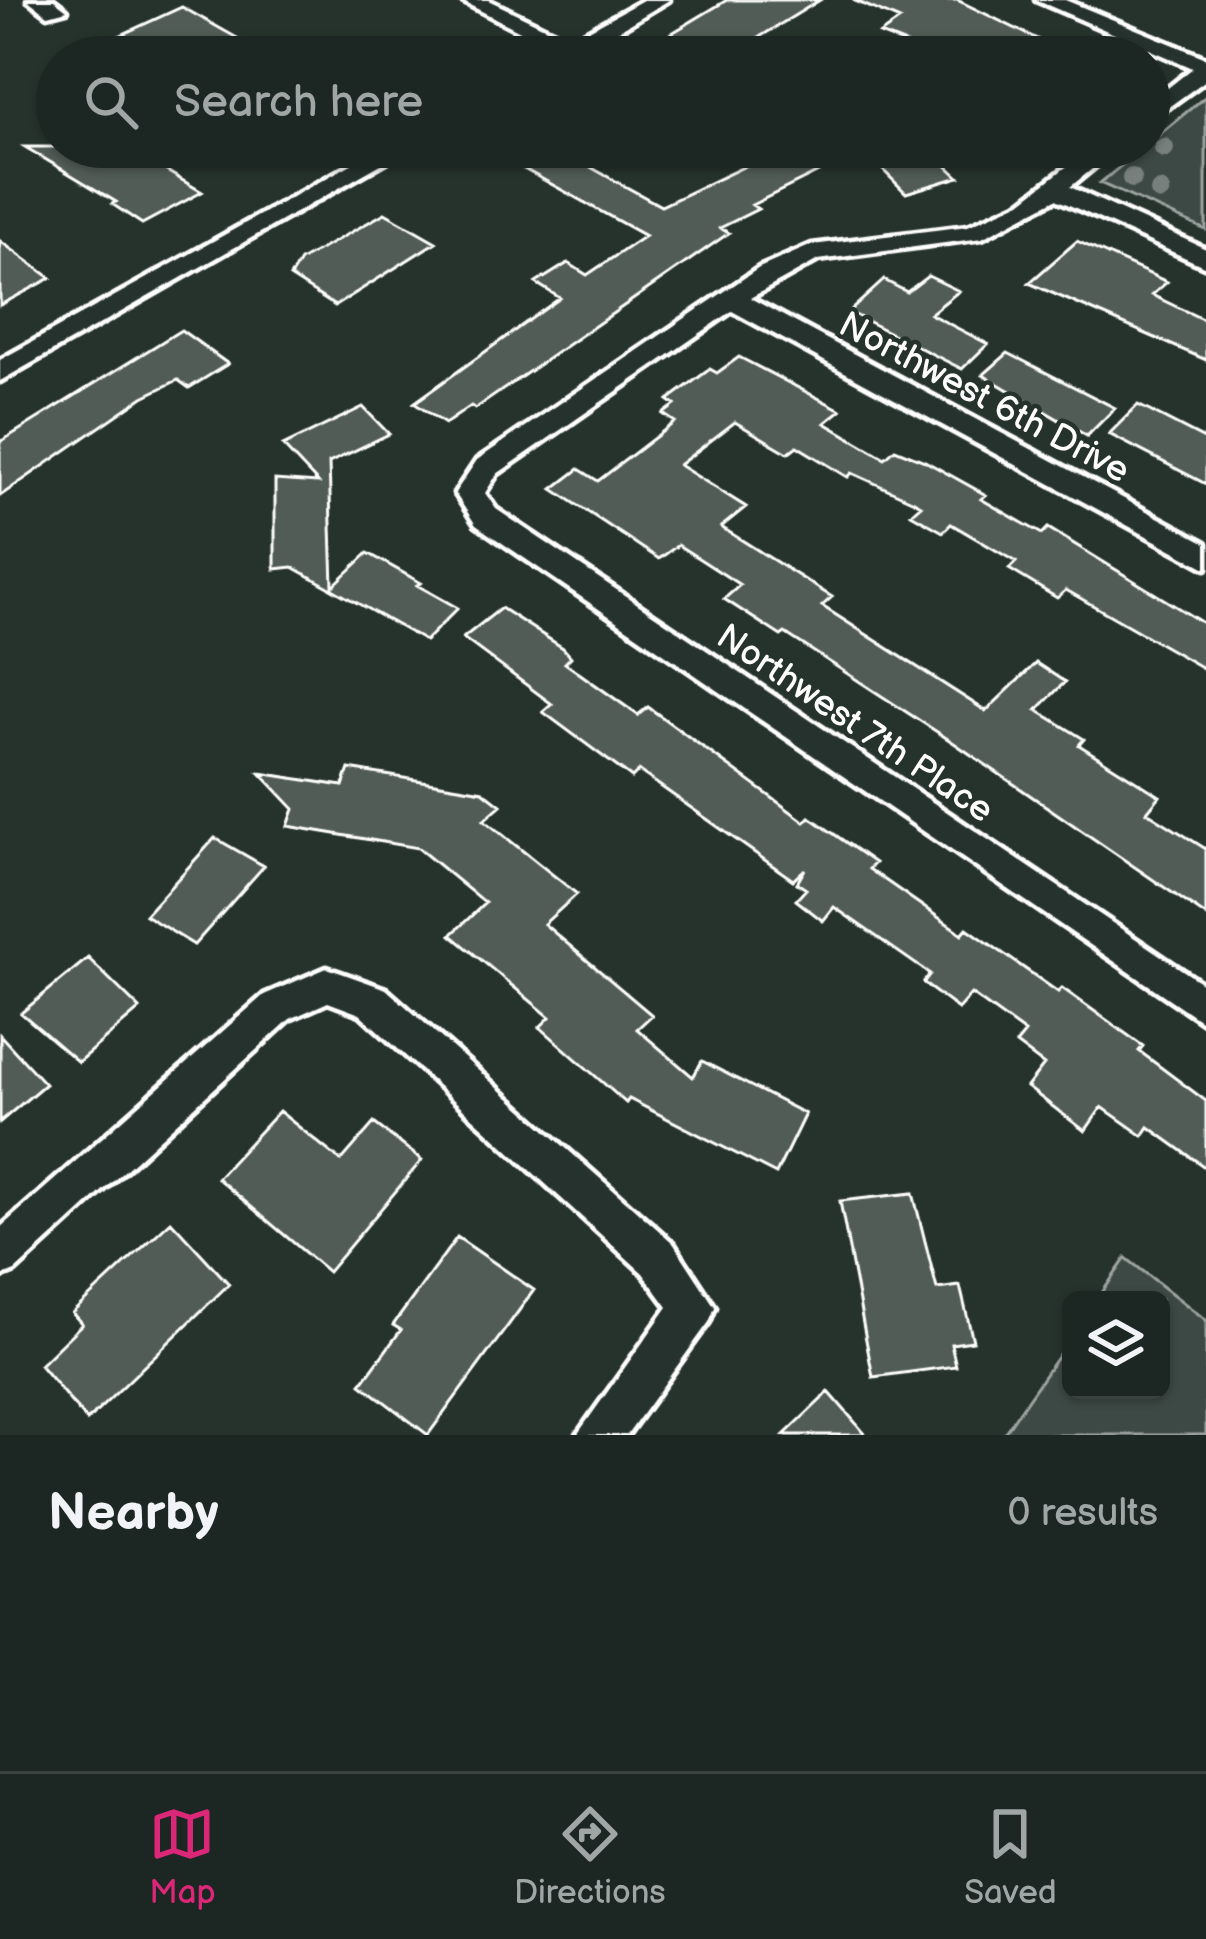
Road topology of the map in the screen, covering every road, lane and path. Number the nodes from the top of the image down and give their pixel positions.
1 (471, 0) edge
2 (658, 0) edge
3 (1047, 0) edge
4 (535, 36) edge
5 (595, 36) edge
6 (1132, 36) edge
7 (1170, 52) edge
8 (1206, 67) edge
9 (1170, 97) edge
10 (362, 168) edge
11 (1080, 168) edge
12 (1054, 189) junction
13 (1206, 259) edge
14 (730, 298) junction
15 (0, 372) edge
16 (1206, 556) edge
17 (1206, 1007) edge
18 (0, 1256) edge
19 (599, 1435) edge

1 - 4 street
2 - 5 street
3 - 6 street
7 - 8 street
8 - 9 street
10 - 15 street
11 - 12 street
12 - 13 street
12 - 14 street
14 - 16 street, Northwest 6th Drive
14 - 17 street, Northwest 7th Place
18 - 19 street

